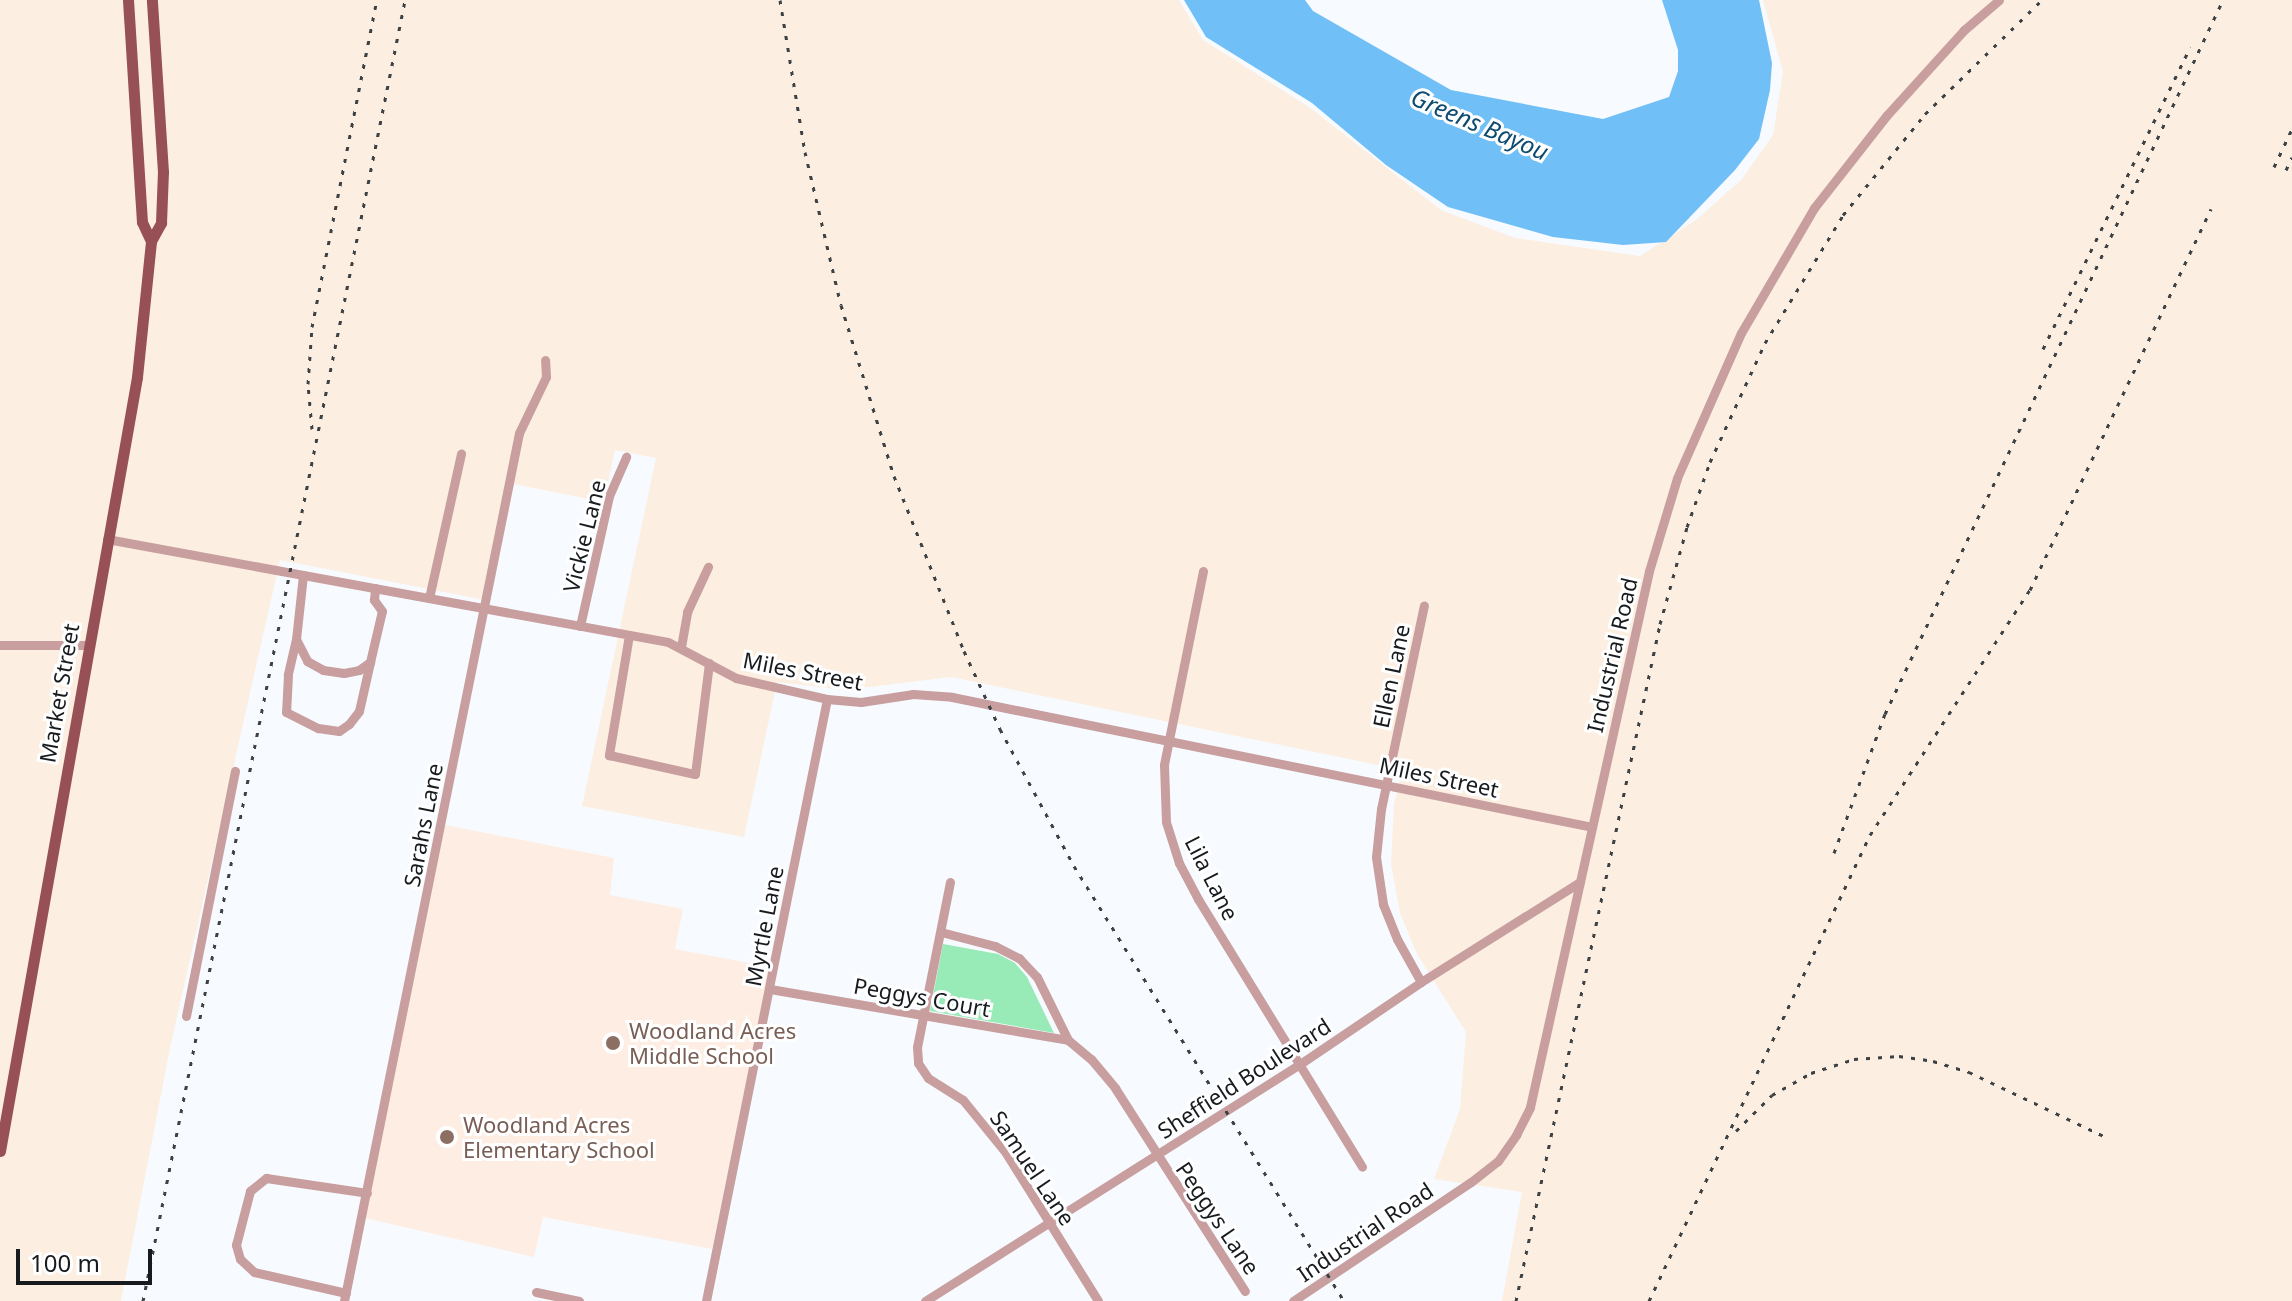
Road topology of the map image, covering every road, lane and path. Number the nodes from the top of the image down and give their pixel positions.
1 (128, 0) edge
2 (152, 0) edge
3 (1999, 0) edge
4 (151, 241) junction
5 (545, 360) dead end
6 (461, 454) dead end
7 (626, 457) dead end
8 (107, 539) junction
9 (708, 567) dead end
10 (1203, 571) dead end
11 (303, 575) junction
12 (375, 588) junction
13 (429, 598) junction
14 (1424, 605) dead end
15 (484, 608) junction
16 (580, 626) junction
17 (629, 635) junction
18 (296, 639) junction
19 (0, 645) edge
20 (88, 645) junction
21 (681, 647) junction
22 (370, 662) junction
23 (709, 663) junction
24 (827, 699) junction
25 (1168, 741) junction
26 (235, 771) dead end
27 (1387, 784) junction
28 (1592, 827) junction
29 (950, 882) dead end
30 (1580, 882) junction
31 (941, 932) junction
32 (1421, 982) junction
33 (770, 989) junction
34 (923, 1015) junction
35 (186, 1016) dead end
36 (1068, 1040) junction
37 (1300, 1064) junction
38 (0, 1151) edge
39 (1156, 1157) junction
40 (1362, 1167) dead end
41 (367, 1193) junction
42 (1048, 1220) junction
43 (1245, 1291) dead end
44 (536, 1292) dead end
45 (345, 1297) edge
46 (579, 1301) edge
47 (706, 1301) edge
48 (925, 1301) edge
49 (1098, 1301) edge
50 (1293, 1301) edge

1 - 4 main road, Market Street
2 - 4 main road, Market Street
3 - 28 street, Industrial Road
4 - 8 main road, Market Street
5 - 15 street, Sarahs Lane
6 - 13 street
7 - 16 street, Vickie Lane
8 - 11 street, Miles Street
8 - 20 main road, Market Street
9 - 21 street
10 - 25 street, Lila Lane
11 - 12 street, Miles Street
11 - 18 street
12 - 13 street, Miles Street
12 - 22 street
13 - 15 street, Miles Street
14 - 27 street, Ellen Lane
15 - 16 street, Miles Street
15 - 41 street, Sarahs Lane
16 - 17 street, Miles Street
17 - 21 street, Miles Street
17 - 23 street
18 - 22 street
18 - 22 street
19 - 20 street
20 - 38 main road, Market Street
21 - 23 street, Miles Street
23 - 24 street, Miles Street
24 - 25 street, Miles Street
24 - 33 street, Myrtle Lane
25 - 27 street, Miles Street
25 - 37 street, Lila Lane
26 - 35 street
27 - 28 street, Miles Street
27 - 32 street, Ellen Lane
28 - 30 street, Industrial Road
29 - 31 street, Samuel Lane
30 - 32 street, Sheffield Boulevard
30 - 50 street, Industrial Road
31 - 34 street, Samuel Lane
31 - 36 street, Peggys Lane
32 - 37 street, Sheffield Boulevard
33 - 34 street, Peggys Court
33 - 47 street, Myrtle Lane
34 - 36 street, Peggys Court
34 - 42 street, Samuel Lane
36 - 39 street, Peggys Lane
37 - 39 street, Sheffield Boulevard
37 - 40 street, Lila Lane
39 - 42 street, Sheffield Boulevard
39 - 43 street, Peggys Lane
41 - 45 street, Sarahs Lane
41 - 45 street
42 - 48 street, Sheffield Boulevard
42 - 49 street, Samuel Lane
44 - 46 street

